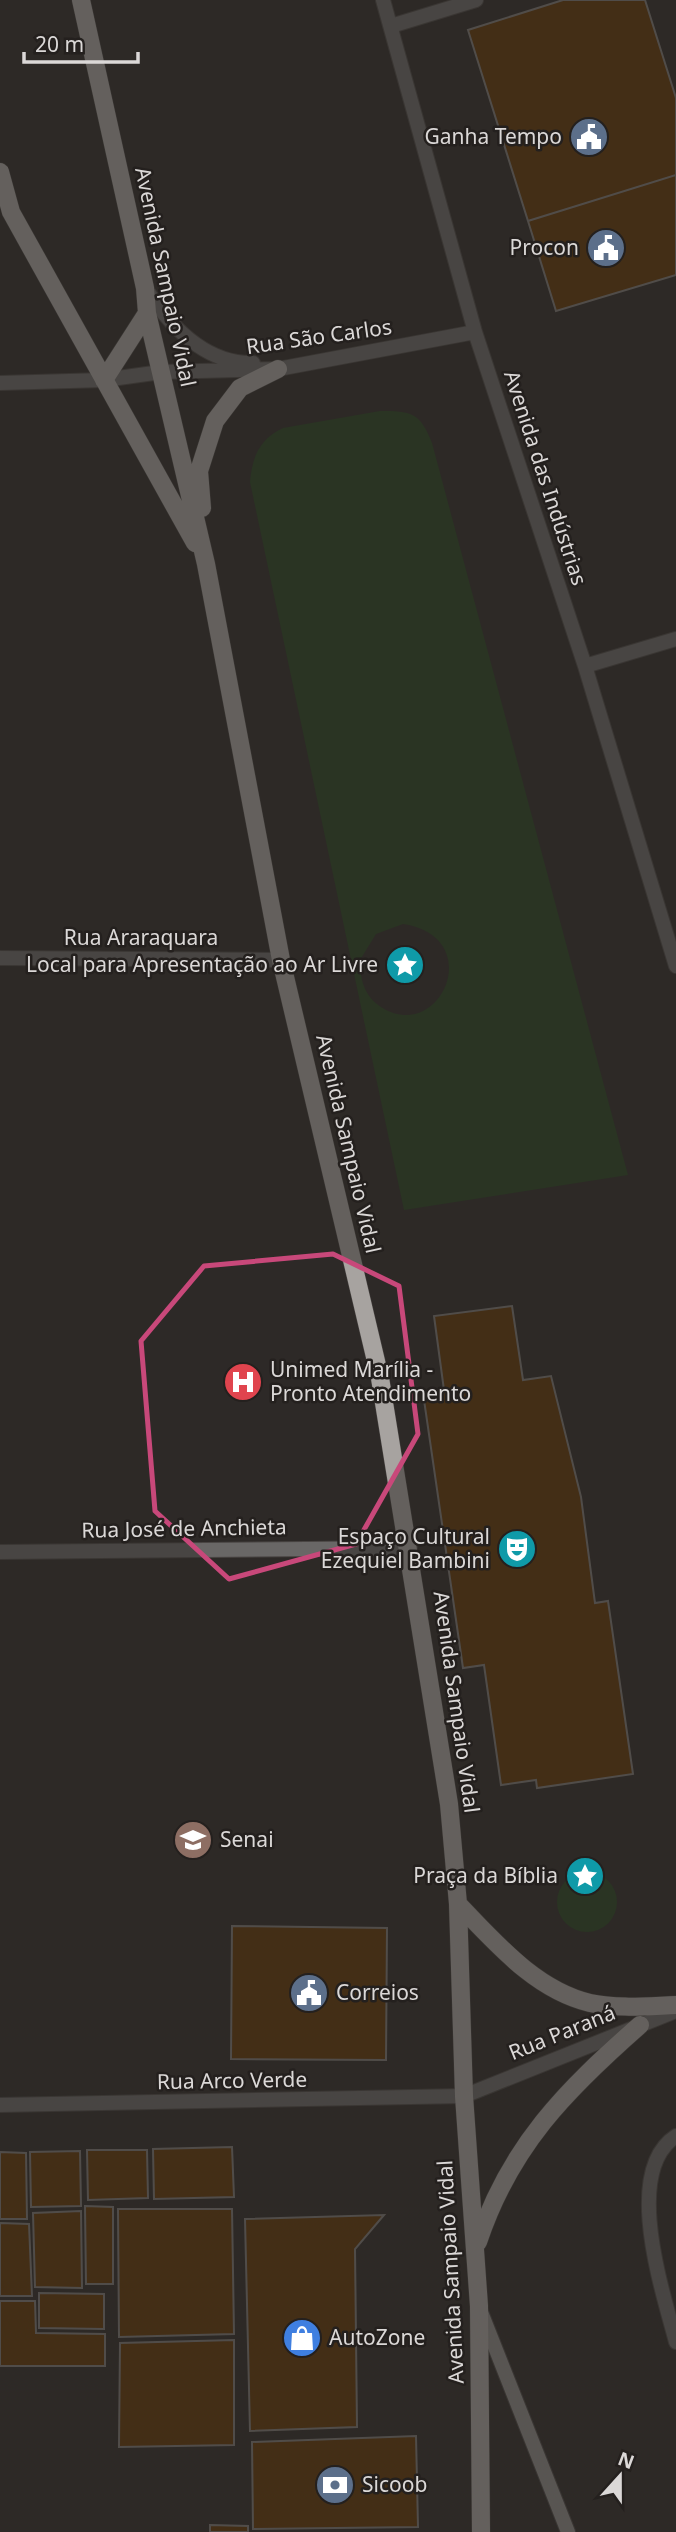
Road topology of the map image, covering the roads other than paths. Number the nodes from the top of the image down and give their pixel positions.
1 (81, 0) edge
2 (383, 0) edge
3 (476, 0) edge
4 (391, 26) junction
5 (0, 172) edge
6 (145, 288) junction
7 (147, 313) junction
8 (475, 332) junction
9 (370, 352) junction
10 (278, 369) junction
11 (162, 372) junction
12 (104, 380) junction
13 (0, 383) edge
14 (206, 564) junction
15 (676, 639) edge
16 (585, 666) junction
17 (0, 958) edge
18 (281, 960) junction
19 (676, 966) edge
20 (410, 1548) junction
21 (0, 1552) edge
22 (458, 1904) junction
23 (676, 2005) edge
24 (676, 2011) edge
25 (640, 2025) junction
26 (464, 2096) junction
27 (0, 2105) edge
28 (676, 2136) edge
29 (475, 2252) junction
30 (479, 2306) junction
31 (676, 2343) edge
32 (481, 2532) edge
33 (568, 2532) edge

1 - 6 main road, Avenida Sampaio Vidal
2 - 4 street, Avenida das Indústrias
3 - 4 street
4 - 8 street, Avenida das Indústrias
5 - 12 main road, Avenida Sampaio Vidal
6 - 7 main road, Avenida Sampaio Vidal
6 - 9 street
7 - 11 main road, Avenida Sampaio Vidal
7 - 12 main road
8 - 9 street, Rua São Carlos
8 - 16 street, Avenida das Indústrias
9 - 10 street, Rua São Carlos
10 - 11 street, Rua São Carlos
10 - 14 main road
11 - 12 street, Rua São Carlos
11 - 14 main road, Avenida Sampaio Vidal
12 - 13 street, Rua São Carlos
12 - 14 main road, Avenida Sampaio Vidal
14 - 18 main road, Avenida Sampaio Vidal
15 - 16 street
16 - 19 street, Avenida das Indústrias
17 - 18 street, Rua Araraquara
18 - 20 main road, Avenida Sampaio Vidal
20 - 21 street, Rua José de Anchieta
20 - 22 main road, Avenida Sampaio Vidal
22 - 23 main road
22 - 26 main road, Avenida Sampaio Vidal
24 - 25 street, Rua Paraná
25 - 26 street, Rua Paraná
25 - 29 main road
26 - 27 street, Rua Arco Verde
26 - 29 main road, Avenida Sampaio Vidal
28 - 31 street
29 - 30 main road, Avenida Sampaio Vidal
30 - 32 main road, Avenida Sampaio Vidal
30 - 33 main road

